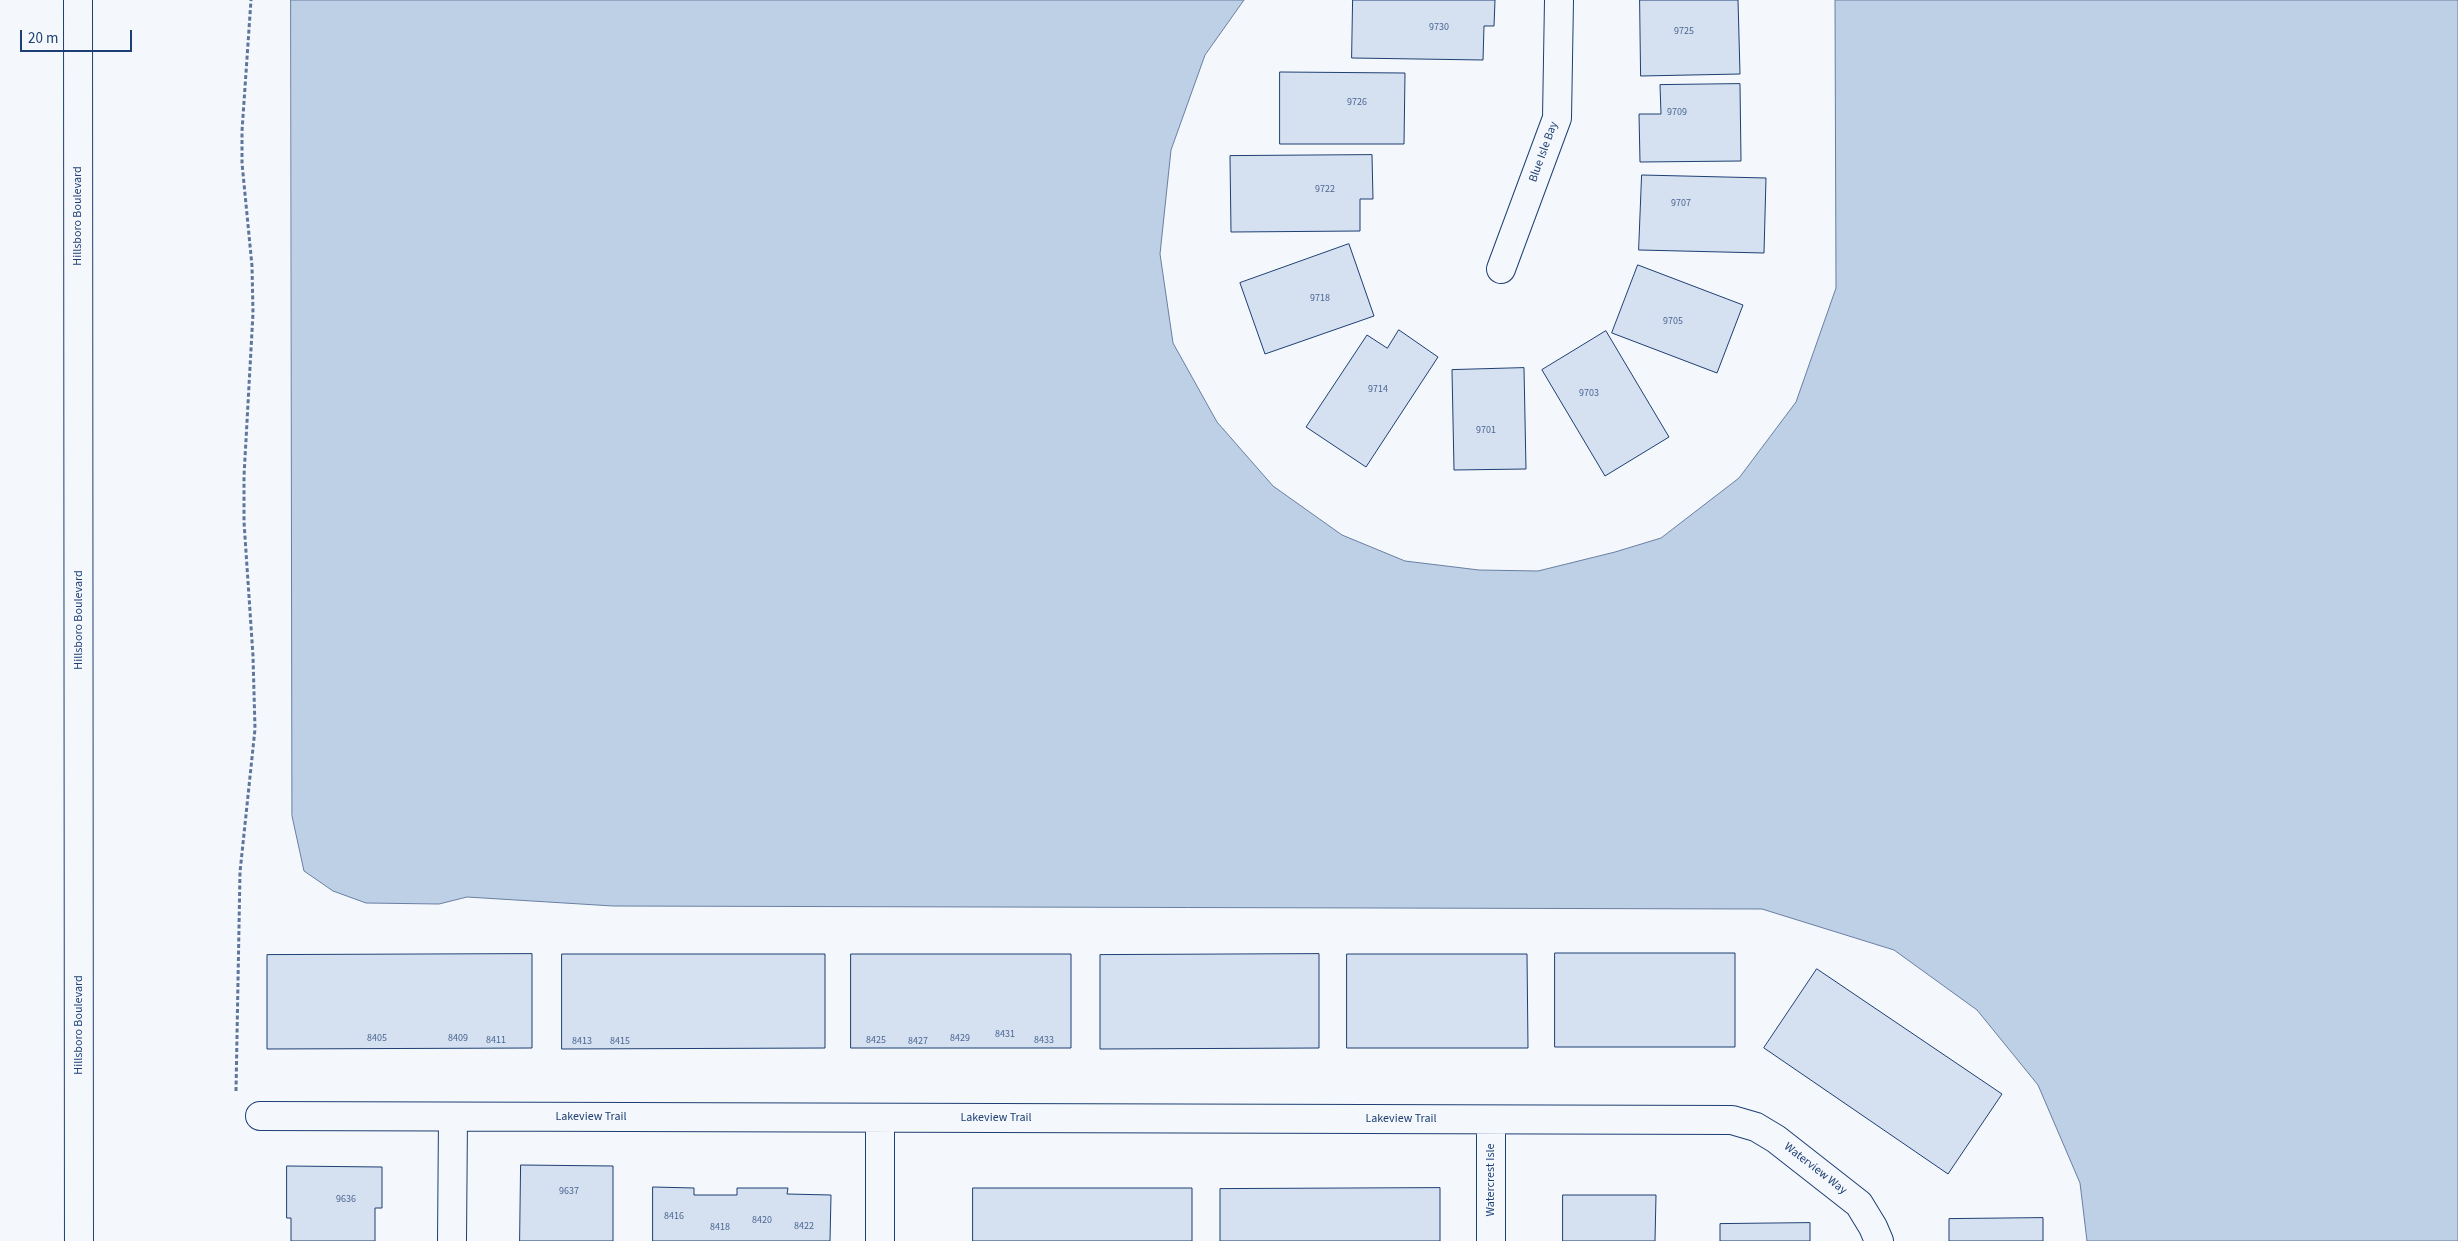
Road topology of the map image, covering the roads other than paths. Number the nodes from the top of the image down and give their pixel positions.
1 (78, 0) edge
2 (1559, 0) edge
3 (1500, 269) dead end
4 (260, 1116) road end
5 (453, 1117) junction
6 (880, 1118) junction
7 (1491, 1120) junction
8 (1732, 1120) joint
9 (79, 1241) edge
10 (452, 1241) edge
11 (880, 1241) edge
12 (1491, 1241) edge
13 (1879, 1241) edge

1 - 9 street, Hillsboro Boulevard
2 - 3 street, Blue Isle Bay
4 - 5 street, Lakeview Trail
5 - 6 street, Lakeview Trail
5 - 10 street
6 - 7 street, Lakeview Trail
6 - 11 street
7 - 8 street, Lakeview Trail
7 - 12 street, Watercrest Isle
8 - 13 street, Waterview Way

